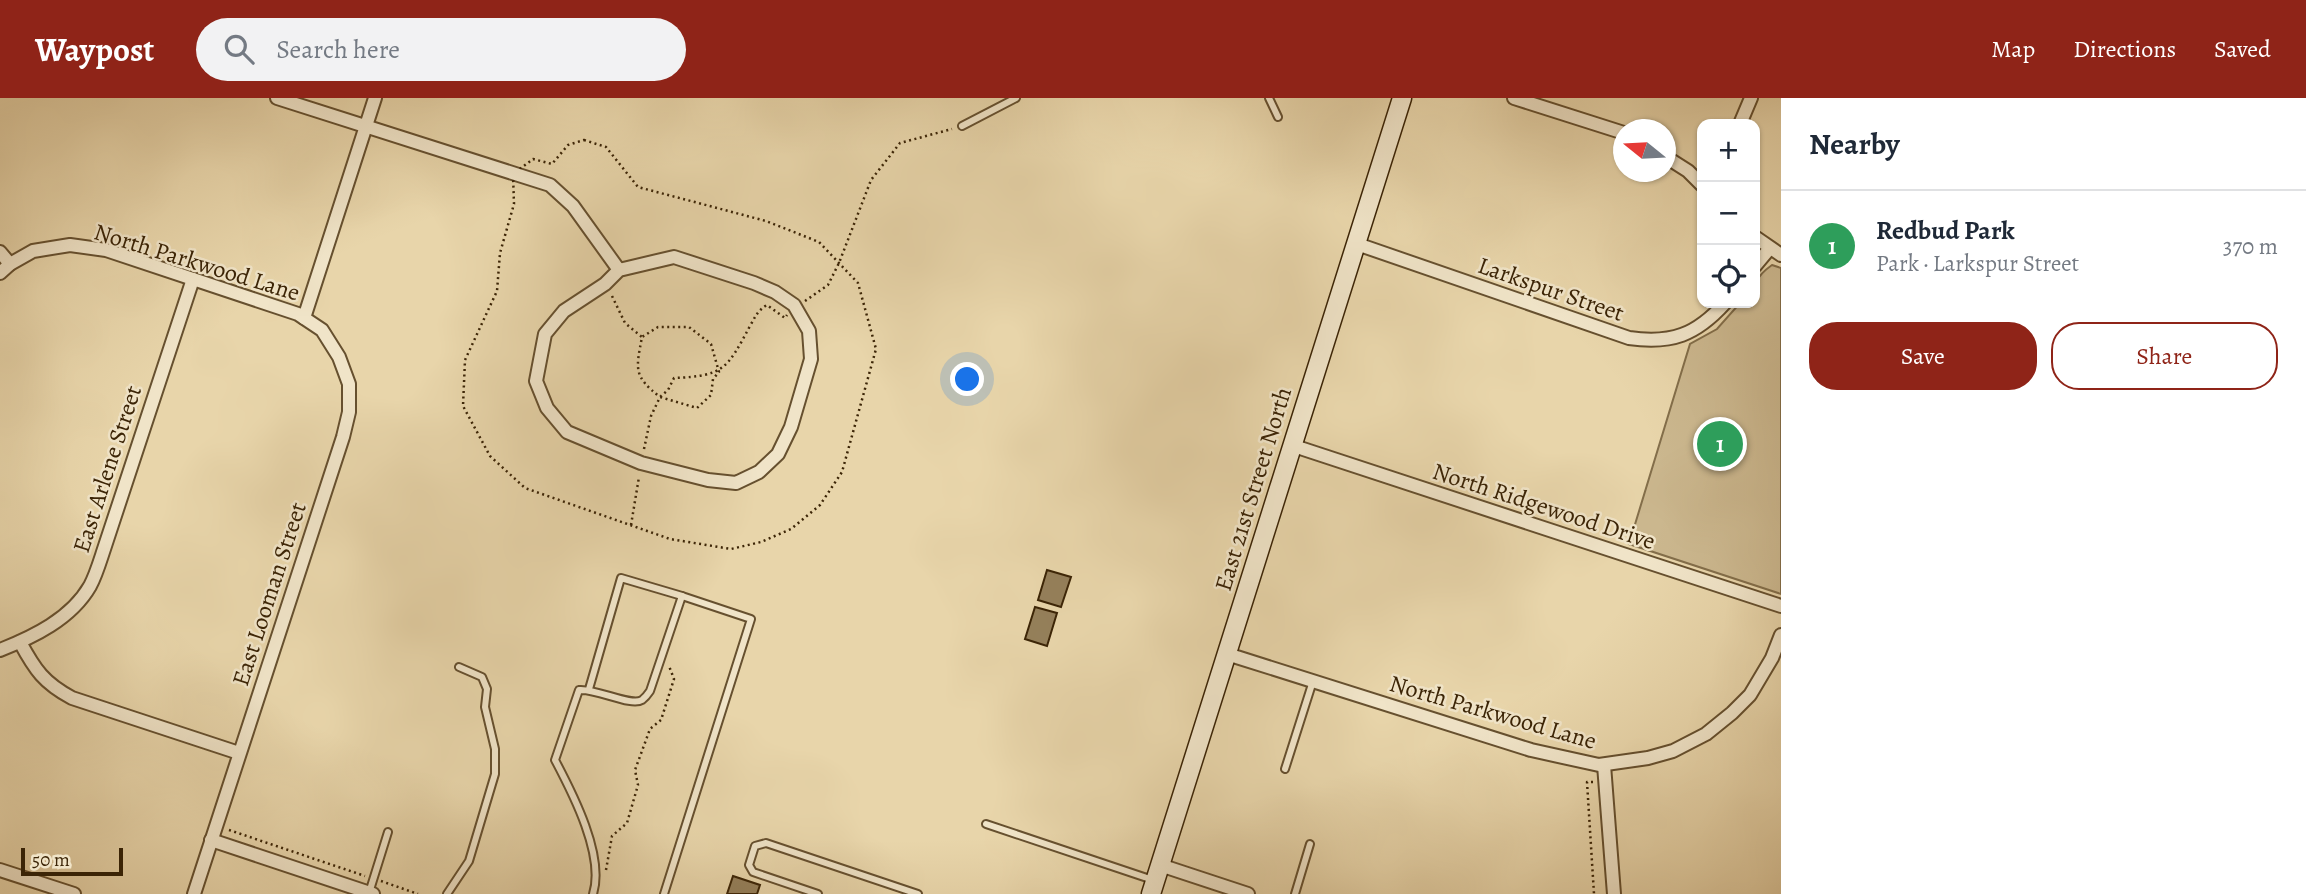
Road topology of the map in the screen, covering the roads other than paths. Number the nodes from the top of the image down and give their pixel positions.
1 (277, 98) edge
2 (375, 98) edge
3 (1016, 98) edge
4 (1269, 98) edge
5 (1402, 98) edge
6 (1514, 98) edge
7 (1751, 98) edge
8 (1278, 117) dead end
9 (1742, 119) edge
10 (366, 126) junction
11 (962, 126) road end
12 (1613, 130) edge
13 (1676, 164) edge
14 (1700, 182) edge
15 (1760, 240) edge
16 (1357, 244) junction
17 (1775, 251) edge
18 (0, 252) edge
19 (1760, 262) edge
20 (5, 268) edge
21 (619, 270) junction
22 (193, 279) junction
23 (1720, 308) edge
24 (304, 318) junction
25 (1293, 446) junction
26 (682, 596) junction
27 (1781, 606) edge
28 (1781, 635) edge
29 (20, 642) junction
30 (0, 650) edge
31 (1227, 654) junction
32 (459, 667) dead end
33 (1313, 681) junction
34 (589, 689) junction
35 (239, 753) junction
36 (1604, 765) junction
37 (1284, 769) dead end
38 (986, 824) dead end
39 (388, 832) dead end
40 (211, 840) junction
41 (1310, 844) dead end
42 (0, 870) edge
43 (1155, 880) edge
44 (371, 893) edge
45 (1240, 893) edge
46 (74, 894) edge
47 (194, 894) edge
48 (447, 894) edge
49 (593, 894) edge
50 (664, 894) edge
51 (818, 894) edge
52 (918, 894) edge
53 (1295, 894) edge
54 (1614, 894) edge

1 - 10 street
2 - 10 street
3 - 11 lane
4 - 8 lane
5 - 16 main road, East 21st Street North
6 - 12 street
7 - 9 street
10 - 21 street
10 - 24 street
13 - 14 street
15 - 17 street
16 - 23 street, Larkspur Street
16 - 25 main road, East 21st Street North
17 - 19 street
18 - 20 street
20 - 22 street, North Parkwood Lane
21 - 21 street
22 - 24 street, North Parkwood Lane
22 - 29 street, East Arlene Street
24 - 35 street, East Looman Street
25 - 27 street, North Ridgewood Drive
25 - 31 main road, East 21st Street North
26 - 34 lane
26 - 34 lane
26 - 50 lane
28 - 36 street, North Parkwood Lane
29 - 30 street, East Arlene Street
29 - 35 street
31 - 33 street, North Parkwood Lane
31 - 43 main road, East 21st Street North
32 - 48 lane
33 - 36 street, North Parkwood Lane
33 - 37 lane
34 - 49 lane
35 - 40 street, East Looman Street
36 - 54 street
38 - 43 lane
39 - 44 lane
40 - 44 street
40 - 47 street, East Looman Street
41 - 53 lane
42 - 46 street
43 - 45 street
51 - 52 lane

